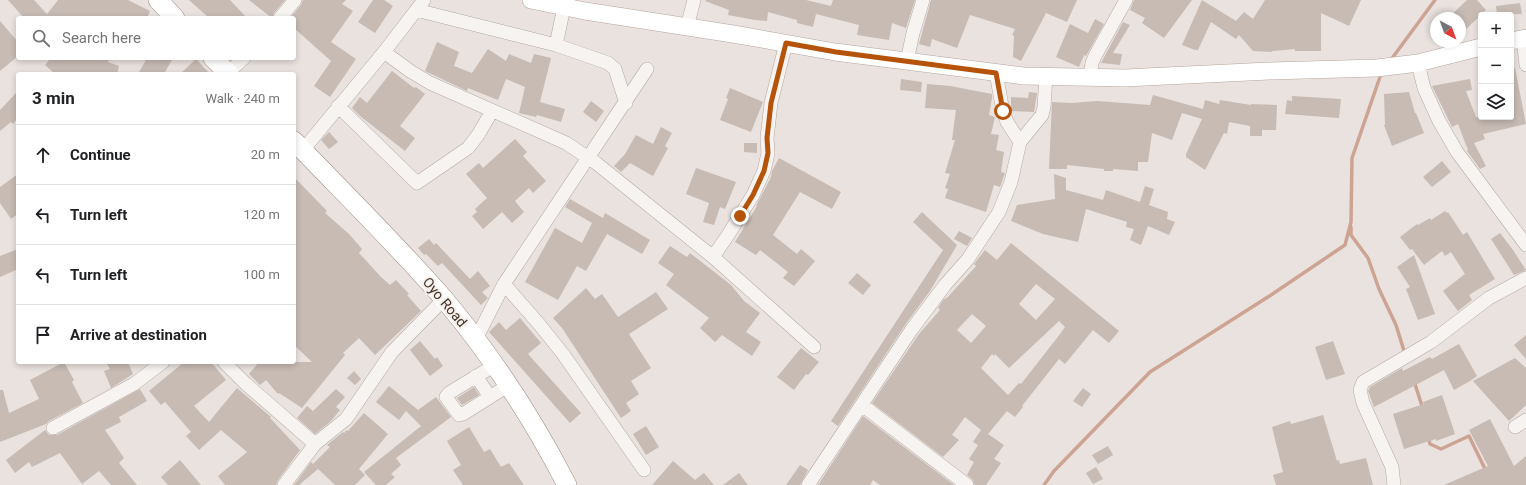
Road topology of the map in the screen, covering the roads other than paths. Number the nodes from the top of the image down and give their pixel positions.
1 (158, 0) edge
2 (295, 0) edge
3 (531, 0) edge
4 (694, 0) edge
5 (923, 0) edge
6 (1126, 0) edge
7 (420, 5) edge
8 (564, 7) junction
9 (174, 16) edge
10 (282, 16) edge
11 (687, 27) junction
12 (1520, 39) edge
13 (786, 43) junction
14 (556, 45) junction
15 (1478, 48) edge
16 (384, 52) junction
17 (215, 60) edge
18 (242, 60) edge
19 (907, 61) junction
20 (1418, 63) junction
21 (1526, 65) edge
22 (648, 69) dead end
23 (226, 72) edge
24 (230, 72) edge
25 (996, 73) junction
26 (1046, 76) junction
27 (1090, 77) junction
28 (626, 103) junction
29 (338, 106) junction
30 (492, 111) junction
31 (1020, 142) junction
32 (298, 145) edge
33 (589, 158) junction
34 (1526, 244) edge
35 (713, 257) junction
36 (1526, 278) edge
37 (504, 284) junction
38 (444, 299) junction
39 (476, 339) junction
40 (814, 347) dead end
41 (161, 364) edge
42 (226, 364) edge
43 (495, 364) junction
44 (476, 376) junction
45 (509, 385) junction
46 (490, 397) junction
47 (862, 405) junction
48 (53, 428) dead end
49 (315, 444) junction
50 (644, 470) dead end
51 (284, 485) edge
52 (567, 485) edge
53 (808, 485) edge
54 (967, 485) edge
55 (1394, 485) edge

1 - 9 highway
2 - 10 street
3 - 8 main road
4 - 11 street
5 - 19 street
6 - 27 street
7 - 14 street
7 - 16 street
8 - 11 main road
8 - 14 street
11 - 13 main road
12 - 21 street
13 - 19 main road
13 - 35 street
14 - 28 street
15 - 20 main road
16 - 29 street
16 - 30 street
17 - 23 highway
18 - 24 street
19 - 25 main road
20 - 27 main road
20 - 34 street
22 - 28 street
25 - 26 main road
25 - 31 street
26 - 27 main road
26 - 31 street
28 - 33 street
29 - 30 street
29 - 32 street
30 - 33 street
31 - 47 street
32 - 38 highway, Oyo Road
33 - 35 street
33 - 37 street
35 - 40 street
36 - 55 street
37 - 39 street
37 - 50 street
38 - 39 highway, Oyo Road
38 - 49 street
39 - 43 highway, Oyo Road
41 - 48 street
42 - 49 street
43 - 44 street
43 - 45 highway, Oyo Road
44 - 46 street
44 - 46 street
45 - 46 street
45 - 52 highway, Oyo Road
47 - 53 street
47 - 54 street
49 - 51 street

